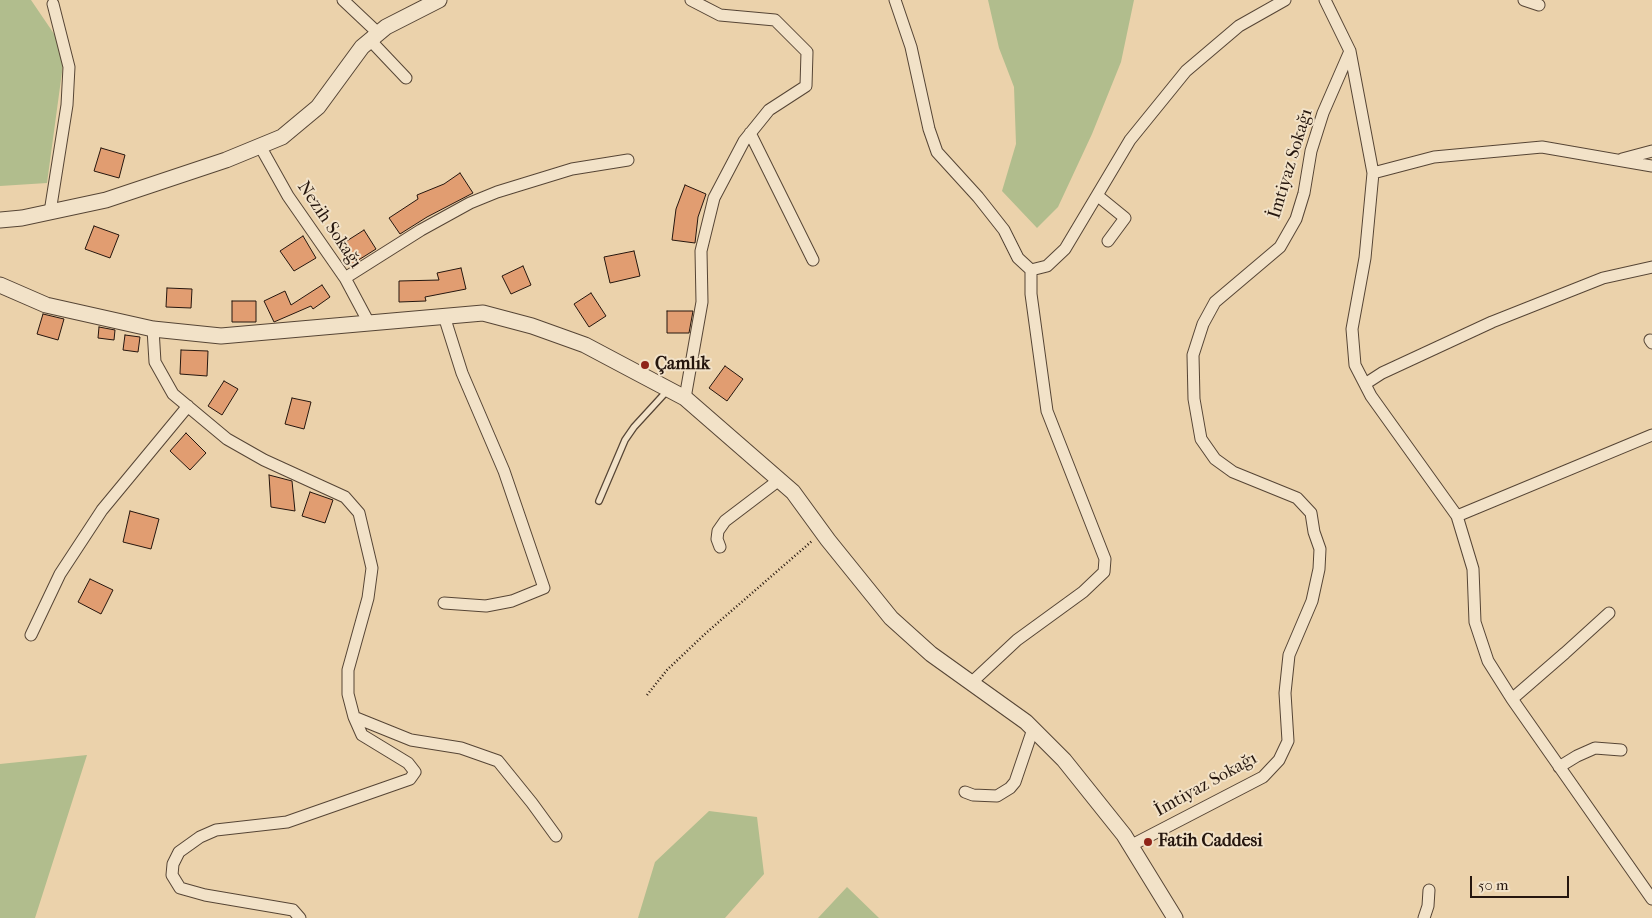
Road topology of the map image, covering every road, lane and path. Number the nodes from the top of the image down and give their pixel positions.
1 (343, 0) edge
2 (439, 0) edge
3 (691, 0) edge
4 (895, 0) edge
5 (1285, 0) edge
6 (1325, 0) edge
7 (1524, 0) edge
8 (52, 4) dead end
9 (1539, 5) dead end
10 (374, 37) junction
11 (1350, 51) junction
12 (406, 78) dead end
13 (750, 133) junction
14 (260, 146) junction
15 (1652, 151) edge
16 (628, 160) dead end
17 (1618, 160) junction
18 (1652, 166) edge
19 (1373, 173) junction
20 (1098, 196) junction
21 (50, 212) junction
22 (0, 220) edge
23 (1108, 241) dead end
24 (813, 260) dead end
25 (1652, 267) edge
26 (1031, 270) junction
27 (345, 278) junction
28 (0, 285) edge
29 (444, 316) junction
30 (369, 323) junction
31 (153, 329) junction
32 (1365, 384) junction
33 (669, 390) junction
34 (685, 398) junction
35 (188, 406) junction
36 (1652, 435) edge
37 (779, 480) junction
38 (599, 501) dead end
39 (1457, 516) junction
40 (822, 532) junction
41 (720, 547) dead end
42 (444, 603) dead end
43 (1609, 612) dead end
44 (31, 635) dead end
45 (971, 683) junction
46 (647, 695) dead end
47 (1512, 699) junction
48 (354, 716) junction
49 (1033, 730) junction
50 (1621, 750) dead end
51 (1560, 768) junction
52 (964, 792) dead end
53 (556, 836) dead end
54 (1130, 846) junction
55 (1429, 890) dead end
56 (1652, 899) edge
57 (300, 918) edge
58 (1175, 918) edge
59 (1424, 918) edge

1 - 10 street
2 - 10 street
3 - 13 street
4 - 26 street
5 - 20 street
6 - 11 street
7 - 9 street
8 - 21 street
10 - 12 street
10 - 14 street
11 - 19 street
11 - 54 street, İmtiyaz Sokağı
13 - 24 street
13 - 34 street
14 - 21 street
14 - 27 street, Nezih Sokağı
15 - 17 street
16 - 27 street
17 - 18 street
17 - 19 street
19 - 32 street
20 - 23 street
20 - 26 street
21 - 22 street
25 - 32 street
26 - 45 street
27 - 30 street, Nezih Sokağı
28 - 31 street
29 - 30 street
29 - 33 street
29 - 42 street
30 - 31 street
31 - 35 street
32 - 39 street
33 - 34 street
33 - 38 lane
34 - 37 street
35 - 44 street
35 - 48 street
36 - 39 street
37 - 40 street
37 - 41 street
39 - 47 street
40 - 45 street
40 - 46 path
43 - 47 street
45 - 49 street
47 - 51 street
48 - 53 street
48 - 57 street
49 - 52 street
49 - 54 street
50 - 51 street
51 - 56 street
54 - 58 street
55 - 59 street

